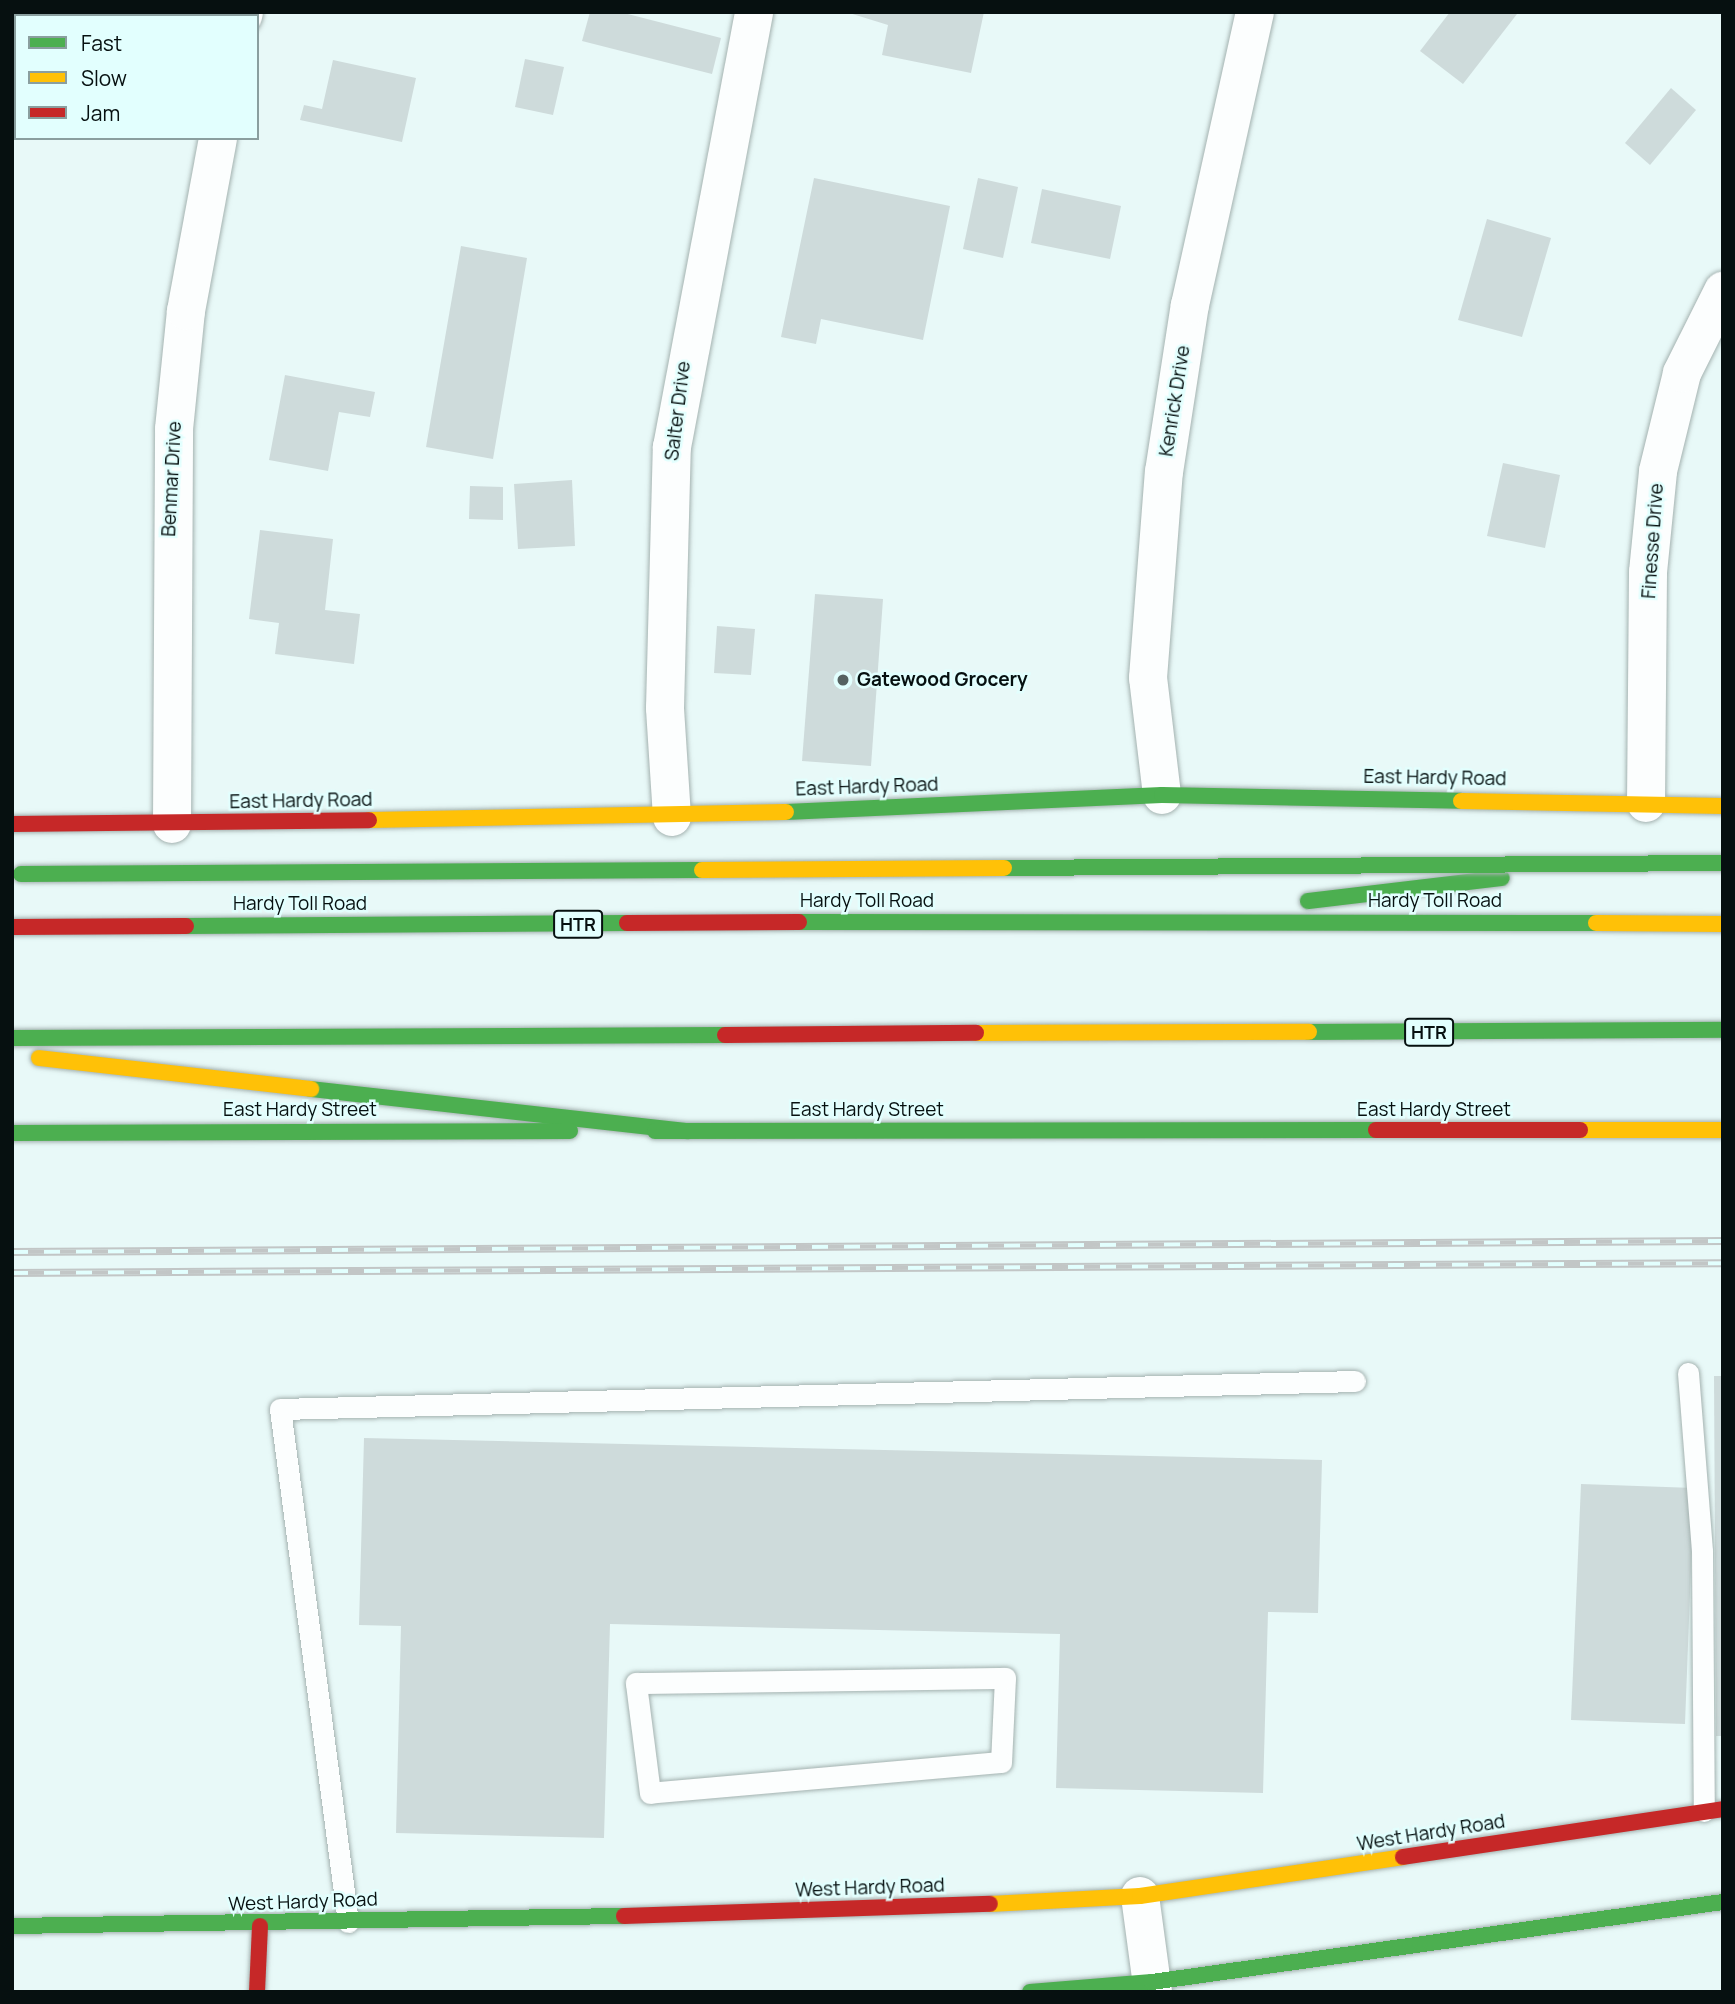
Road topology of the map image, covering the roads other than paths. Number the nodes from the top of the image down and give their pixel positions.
1 (754, 12) edge
2 (1255, 12) edge
3 (218, 140) edge
4 (1723, 291) edge
5 (1162, 795) junction
6 (1646, 803) junction
7 (1723, 806) edge
8 (672, 817) junction
9 (12, 824) edge
10 (172, 824) junction
11 (1723, 852) edge
12 (1723, 863) edge
13 (17, 874) edge
14 (1144, 920) junction
15 (1723, 924) edge
16 (12, 927) edge
17 (1723, 1030) edge
18 (12, 1038) edge
19 (12, 1055) edge
20 (1723, 1130) edge
21 (687, 1131) junction
22 (12, 1133) edge
23 (1688, 1373) dead end
24 (1356, 1381) dead end
25 (636, 1684) joint
26 (1713, 1810) edge
27 (1140, 1896) junction
28 (1723, 1902) edge
29 (348, 1922) junction
30 (12, 1926) edge
31 (260, 1926) junction
32 (1152, 1987) edge
33 (257, 1992) edge
34 (1030, 1992) edge

1 - 8 street, Salter Drive
2 - 5 street, Kenrick Drive
3 - 10 street, Benmar Drive
4 - 6 street, Finesse Drive
5 - 6 main road, East Hardy Road
5 - 8 main road, East Hardy Road
6 - 7 main road, East Hardy Road
8 - 10 main road, East Hardy Road
9 - 10 main road, East Hardy Road
11 - 14 main road
12 - 13 main road, bridge
14 - 15 main road, Hardy Toll Road / HTR
14 - 16 main road, Hardy Toll Road / HTR
17 - 18 main road, HTR
19 - 21 main road
20 - 21 main road, East Hardy Street
21 - 22 main road, East Hardy Street
23 - 26 lane
24 - 29 lane
25 - 25 lane
26 - 27 main road, West Hardy Road
27 - 29 main road, West Hardy Road
27 - 32 street
28 - 32 main road
29 - 31 main road, West Hardy Road
30 - 31 main road, West Hardy Road
31 - 33 main road
32 - 34 main road

